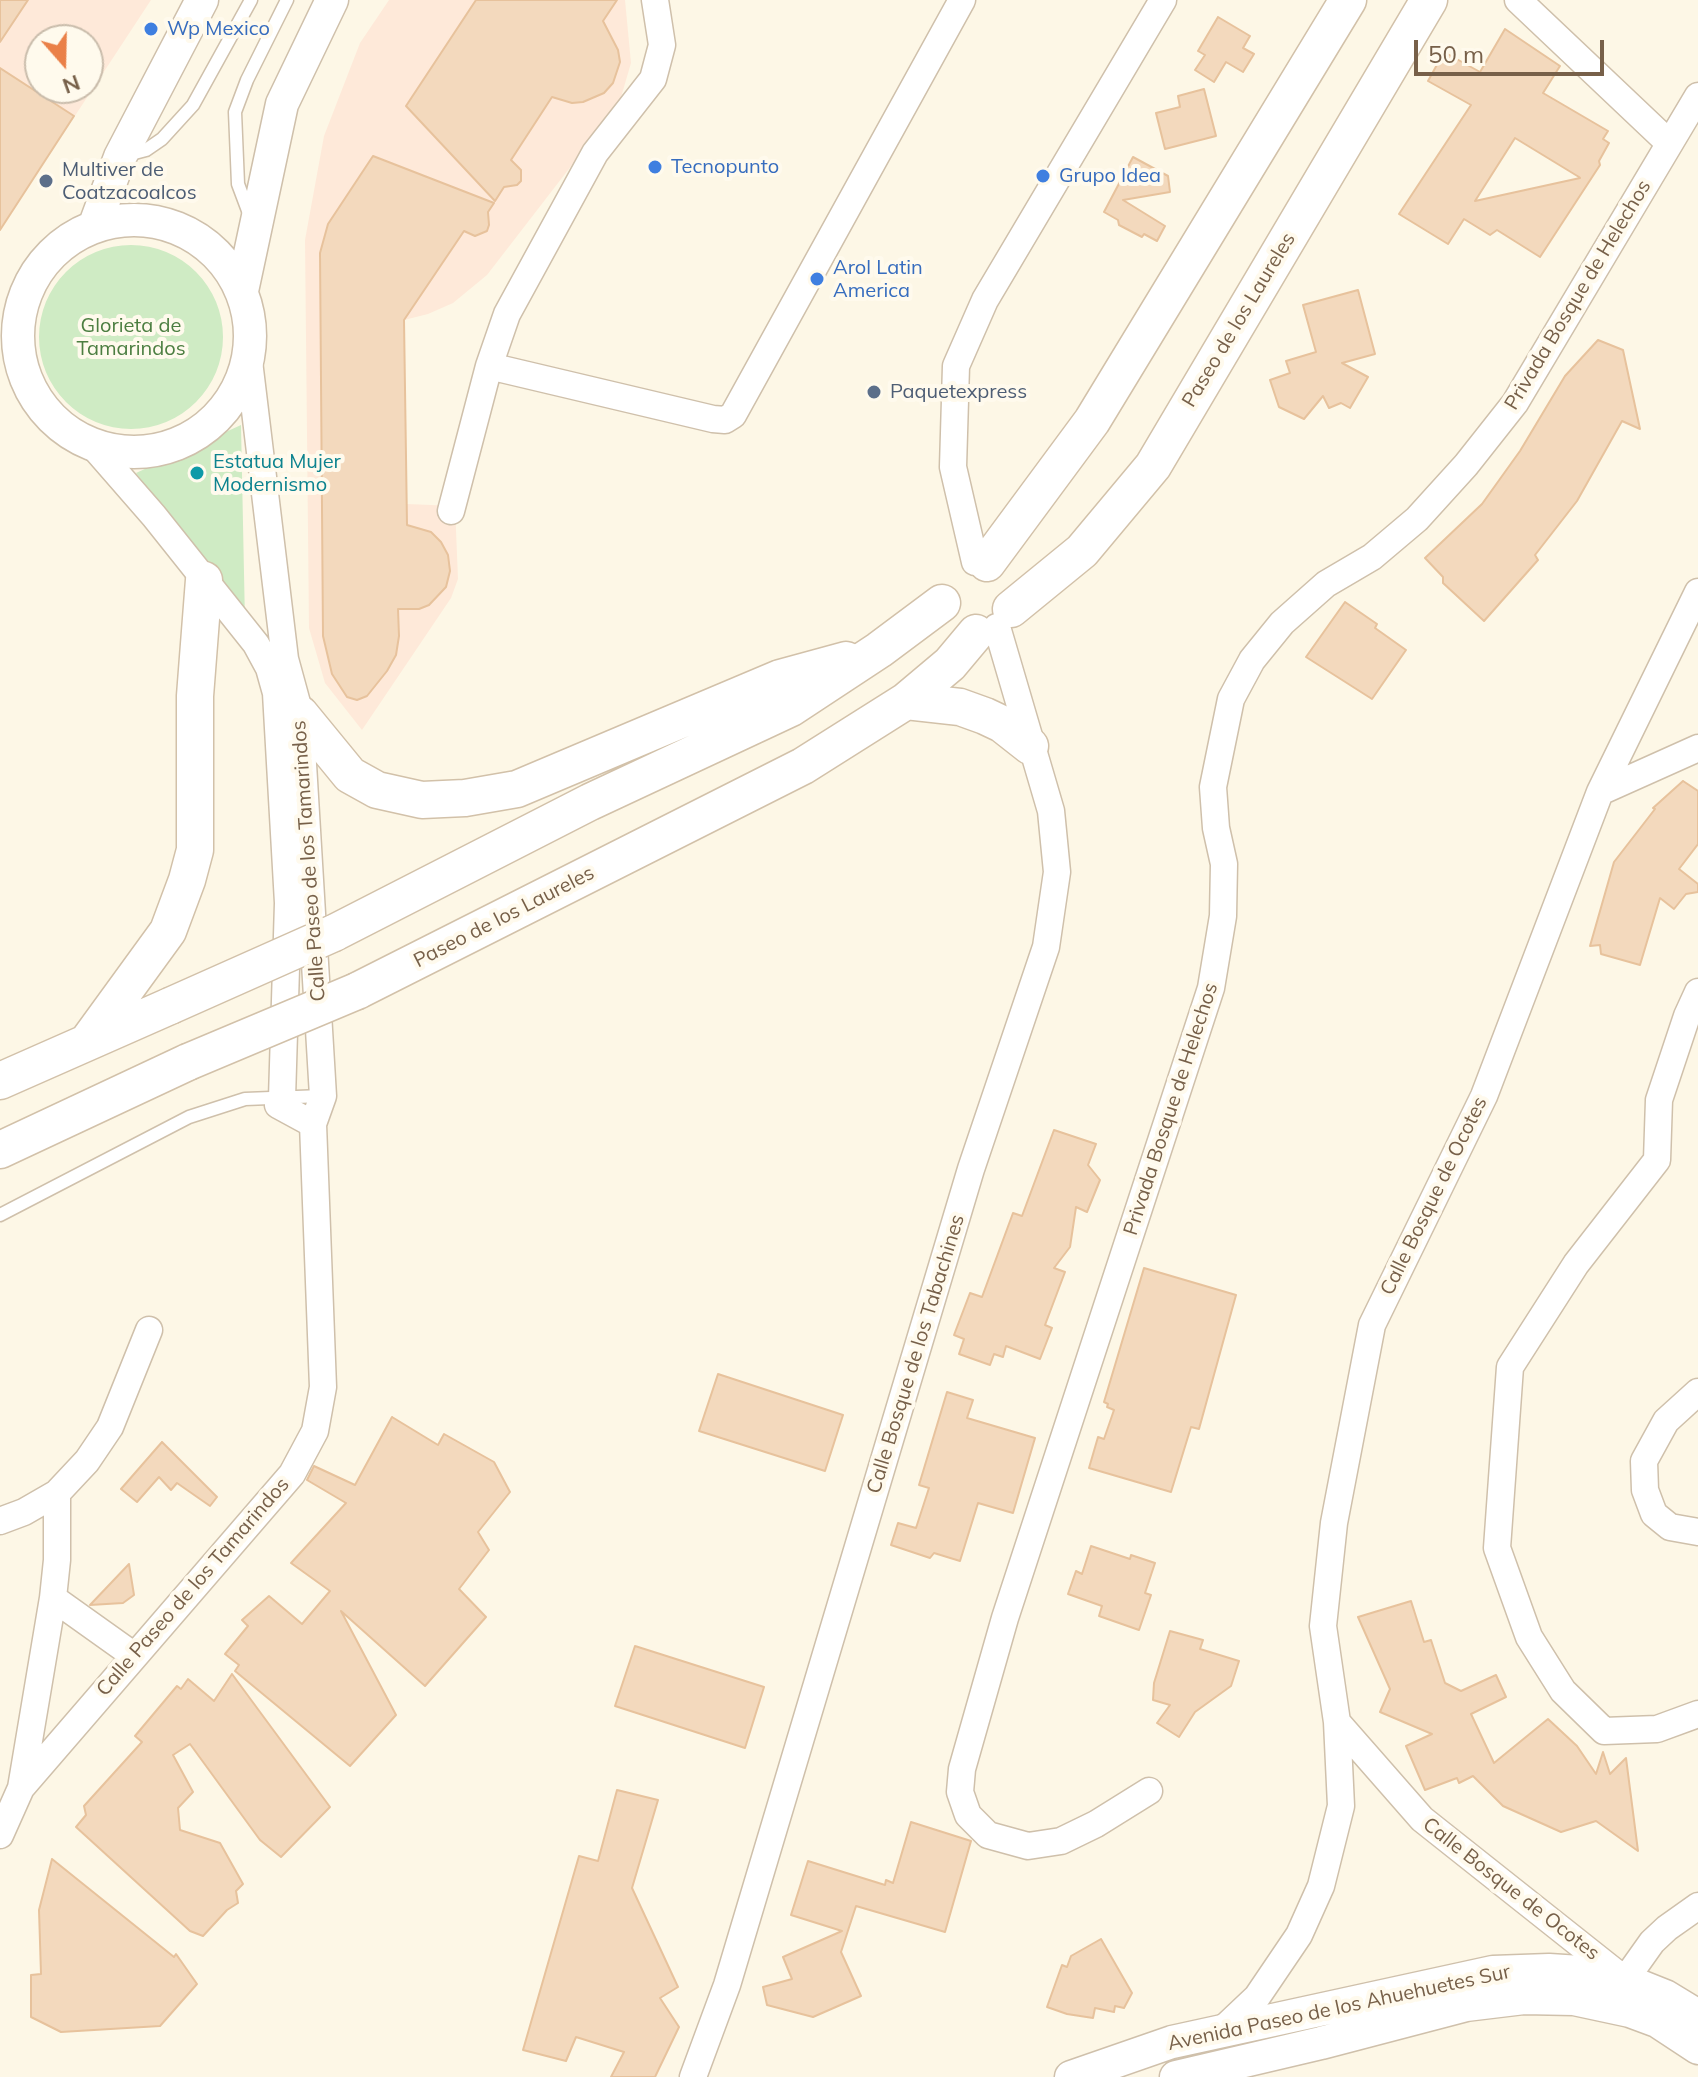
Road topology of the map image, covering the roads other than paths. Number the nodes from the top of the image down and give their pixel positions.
1 (202, 0) edge
2 (251, 0) edge
3 (287, 0) edge
4 (332, 0) edge
5 (655, 0) edge
6 (962, 0) edge
7 (1163, 0) edge
8 (1348, 0) edge
9 (1429, 0) edge
10 (1518, 0) edge
11 (1698, 96) edge
12 (1669, 143) junction
13 (120, 157) junction
14 (94, 227) junction
15 (256, 230) junction
16 (242, 291) junction
17 (8, 322) edge
18 (249, 361) junction
19 (489, 366) junction
20 (0, 373) edge
21 (35, 400) junction
22 (93, 446) junction
23 (451, 511) dead end
24 (981, 562) junction
25 (204, 580) junction
26 (1698, 592) edge
27 (942, 603) junction
28 (1683, 622) junction
29 (994, 623) junction
30 (1698, 644) edge
31 (879, 650) junction
32 (906, 701) junction
33 (300, 714) junction
34 (1030, 746) junction
35 (1698, 748) edge
36 (1600, 792) junction
37 (1698, 992) edge
38 (88, 1041) junction
39 (0, 1081) edge
40 (323, 1096) junction
41 (282, 1098) junction
42 (313, 1124) junction
43 (0, 1150) edge
44 (0, 1215) edge
45 (149, 1330) dead end
46 (1698, 1392) edge
47 (57, 1493) junction
48 (0, 1521) edge
49 (1698, 1532) edge
50 (53, 1598) junction
51 (133, 1655) junction
52 (1698, 1714) edge
53 (1337, 1722) junction
54 (21, 1788) junction
55 (1149, 1791) dead end
56 (0, 1835) edge
57 (1698, 1906) edge
58 (1625, 1980) junction
59 (1500, 1986) junction
60 (1698, 2016) edge
61 (1221, 2031) junction
62 (1698, 2048) edge
63 (693, 2077) edge
64 (1071, 2077) edge
65 (1176, 2077) edge

1 - 13 street
2 - 13 lane
3 - 15 lane
4 - 15 street
5 - 19 street
6 - 19 street
7 - 24 street
8 - 24 main road
9 - 29 main road, Paseo de los Laureles
10 - 12 street
11 - 12 street, Privada Bosque de Helechos
12 - 55 street, Privada Bosque de Helechos
13 - 14 street
14 - 16 street
14 - 17 street
15 - 16 street
16 - 18 street
17 - 21 street
18 - 22 street
18 - 33 street, Calle Paseo de los Tamarindos
19 - 23 street
20 - 21 street
21 - 22 street
22 - 25 street, Calle Paseo de los Tamarindos
24 - 27 main road
24 - 29 main road
25 - 38 main road
25 - 41 street, Calle Paseo de los Tamarindos
26 - 28 street, Calle Bosque de Ocotes
27 - 29 main road
27 - 31 main road
28 - 30 street
28 - 36 street, Calle Bosque de Ocotes
29 - 32 main road, Paseo de los Laureles
29 - 34 street, Calle Bosque de los Tabachines
31 - 33 main road
31 - 38 main road, bridge
32 - 34 main road
32 - 43 main road, Paseo de los Laureles, bridge
33 - 40 street, Calle Paseo de los Tamarindos
34 - 63 street, Calle Bosque de los Tabachines
35 - 36 street
36 - 53 street, Calle Bosque de Ocotes
37 - 52 street
38 - 39 main road
40 - 41 lane
40 - 42 street, Calle Paseo de los Tamarindos
41 - 42 street
41 - 44 lane
42 - 51 street, Calle Paseo de los Tamarindos
45 - 47 street
46 - 49 street
47 - 48 street
47 - 50 street
50 - 51 street
50 - 54 street
51 - 54 street, Calle Paseo de los Tamarindos
53 - 58 street, Calle Bosque de Ocotes
53 - 61 street, Calle Bosque de Ocotes
54 - 56 street, Calle Paseo de los Tamarindos
57 - 58 street
58 - 59 street, Avenida Paseo de los Ahuehuetes Sur
58 - 60 street, Avenida Paseo de los Ahuehuetes Sur
59 - 61 street, Avenida Paseo de los Ahuehuetes Sur
59 - 62 street, Avenida Paseo de los Ahuehuetes Sur
59 - 65 street, Avenida Paseo de los Ahuehuetes Sur
61 - 64 street, Avenida Paseo de los Ahuehuetes Sur

